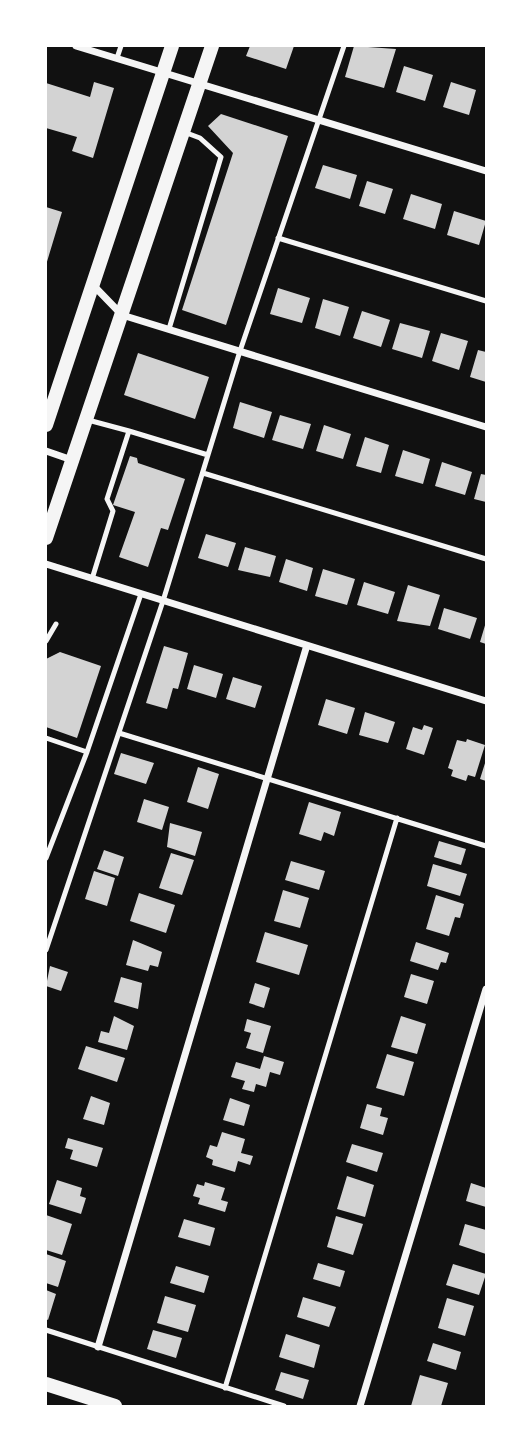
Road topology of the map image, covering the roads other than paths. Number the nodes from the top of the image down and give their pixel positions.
1 (76, 46) edge
2 (121, 46) edge
3 (172, 46) edge
4 (212, 46) edge
5 (344, 46) edge
6 (117, 58) junction
7 (164, 72) junction
8 (198, 84) junction
9 (320, 121) junction
10 (182, 131) junction
11 (486, 171) edge
12 (278, 238) junction
13 (92, 284) junction
14 (486, 301) edge
15 (122, 315) junction
16 (169, 329) junction
17 (240, 351) junction
18 (86, 420) junction
19 (46, 425) edge
20 (486, 427) edge
21 (129, 431) junction
22 (46, 451) edge
23 (208, 455) junction
24 (72, 460) junction
25 (203, 473) junction
26 (46, 538) edge
27 (486, 559) edge
28 (46, 564) edge
29 (92, 579) junction
30 (141, 594) junction
31 (163, 601) junction
32 (56, 624) dead end
33 (46, 641) edge
34 (307, 645) junction
35 (486, 701) edge
36 (119, 733) junction
37 (46, 738) edge
38 (87, 752) junction
39 (268, 778) junction
40 (397, 818) junction
41 (486, 846) edge
42 (46, 859) edge
43 (46, 950) edge
44 (486, 989) edge
45 (46, 1330) edge
46 (98, 1347) junction
47 (46, 1384) edge
48 (225, 1388) junction
49 (115, 1406) edge
50 (285, 1406) edge
51 (360, 1406) edge

1 - 6 street
2 - 6 lane
3 - 7 main road
4 - 8 main road
5 - 9 lane
6 - 7 street
7 - 8 street
7 - 13 main road
8 - 9 street
8 - 10 main road
9 - 11 street
9 - 12 lane
10 - 15 main road
10 - 16 lane
12 - 14 lane
12 - 17 lane
13 - 15 street
13 - 19 main road
15 - 16 street
15 - 18 main road
16 - 17 street
17 - 20 street
17 - 23 lane
18 - 21 lane
18 - 24 main road
21 - 23 lane
21 - 29 lane
22 - 24 street
23 - 25 lane
24 - 26 main road
25 - 27 lane
25 - 31 lane
28 - 29 street
29 - 30 street
30 - 31 street
30 - 38 lane
31 - 34 street
31 - 36 lane
32 - 33 lane
34 - 35 street
34 - 39 street
36 - 39 lane
36 - 43 lane
37 - 38 lane
38 - 42 lane
39 - 40 lane
39 - 46 street
40 - 41 lane
40 - 48 lane
44 - 51 street
45 - 46 lane
46 - 48 lane
47 - 49 main road
48 - 50 lane

